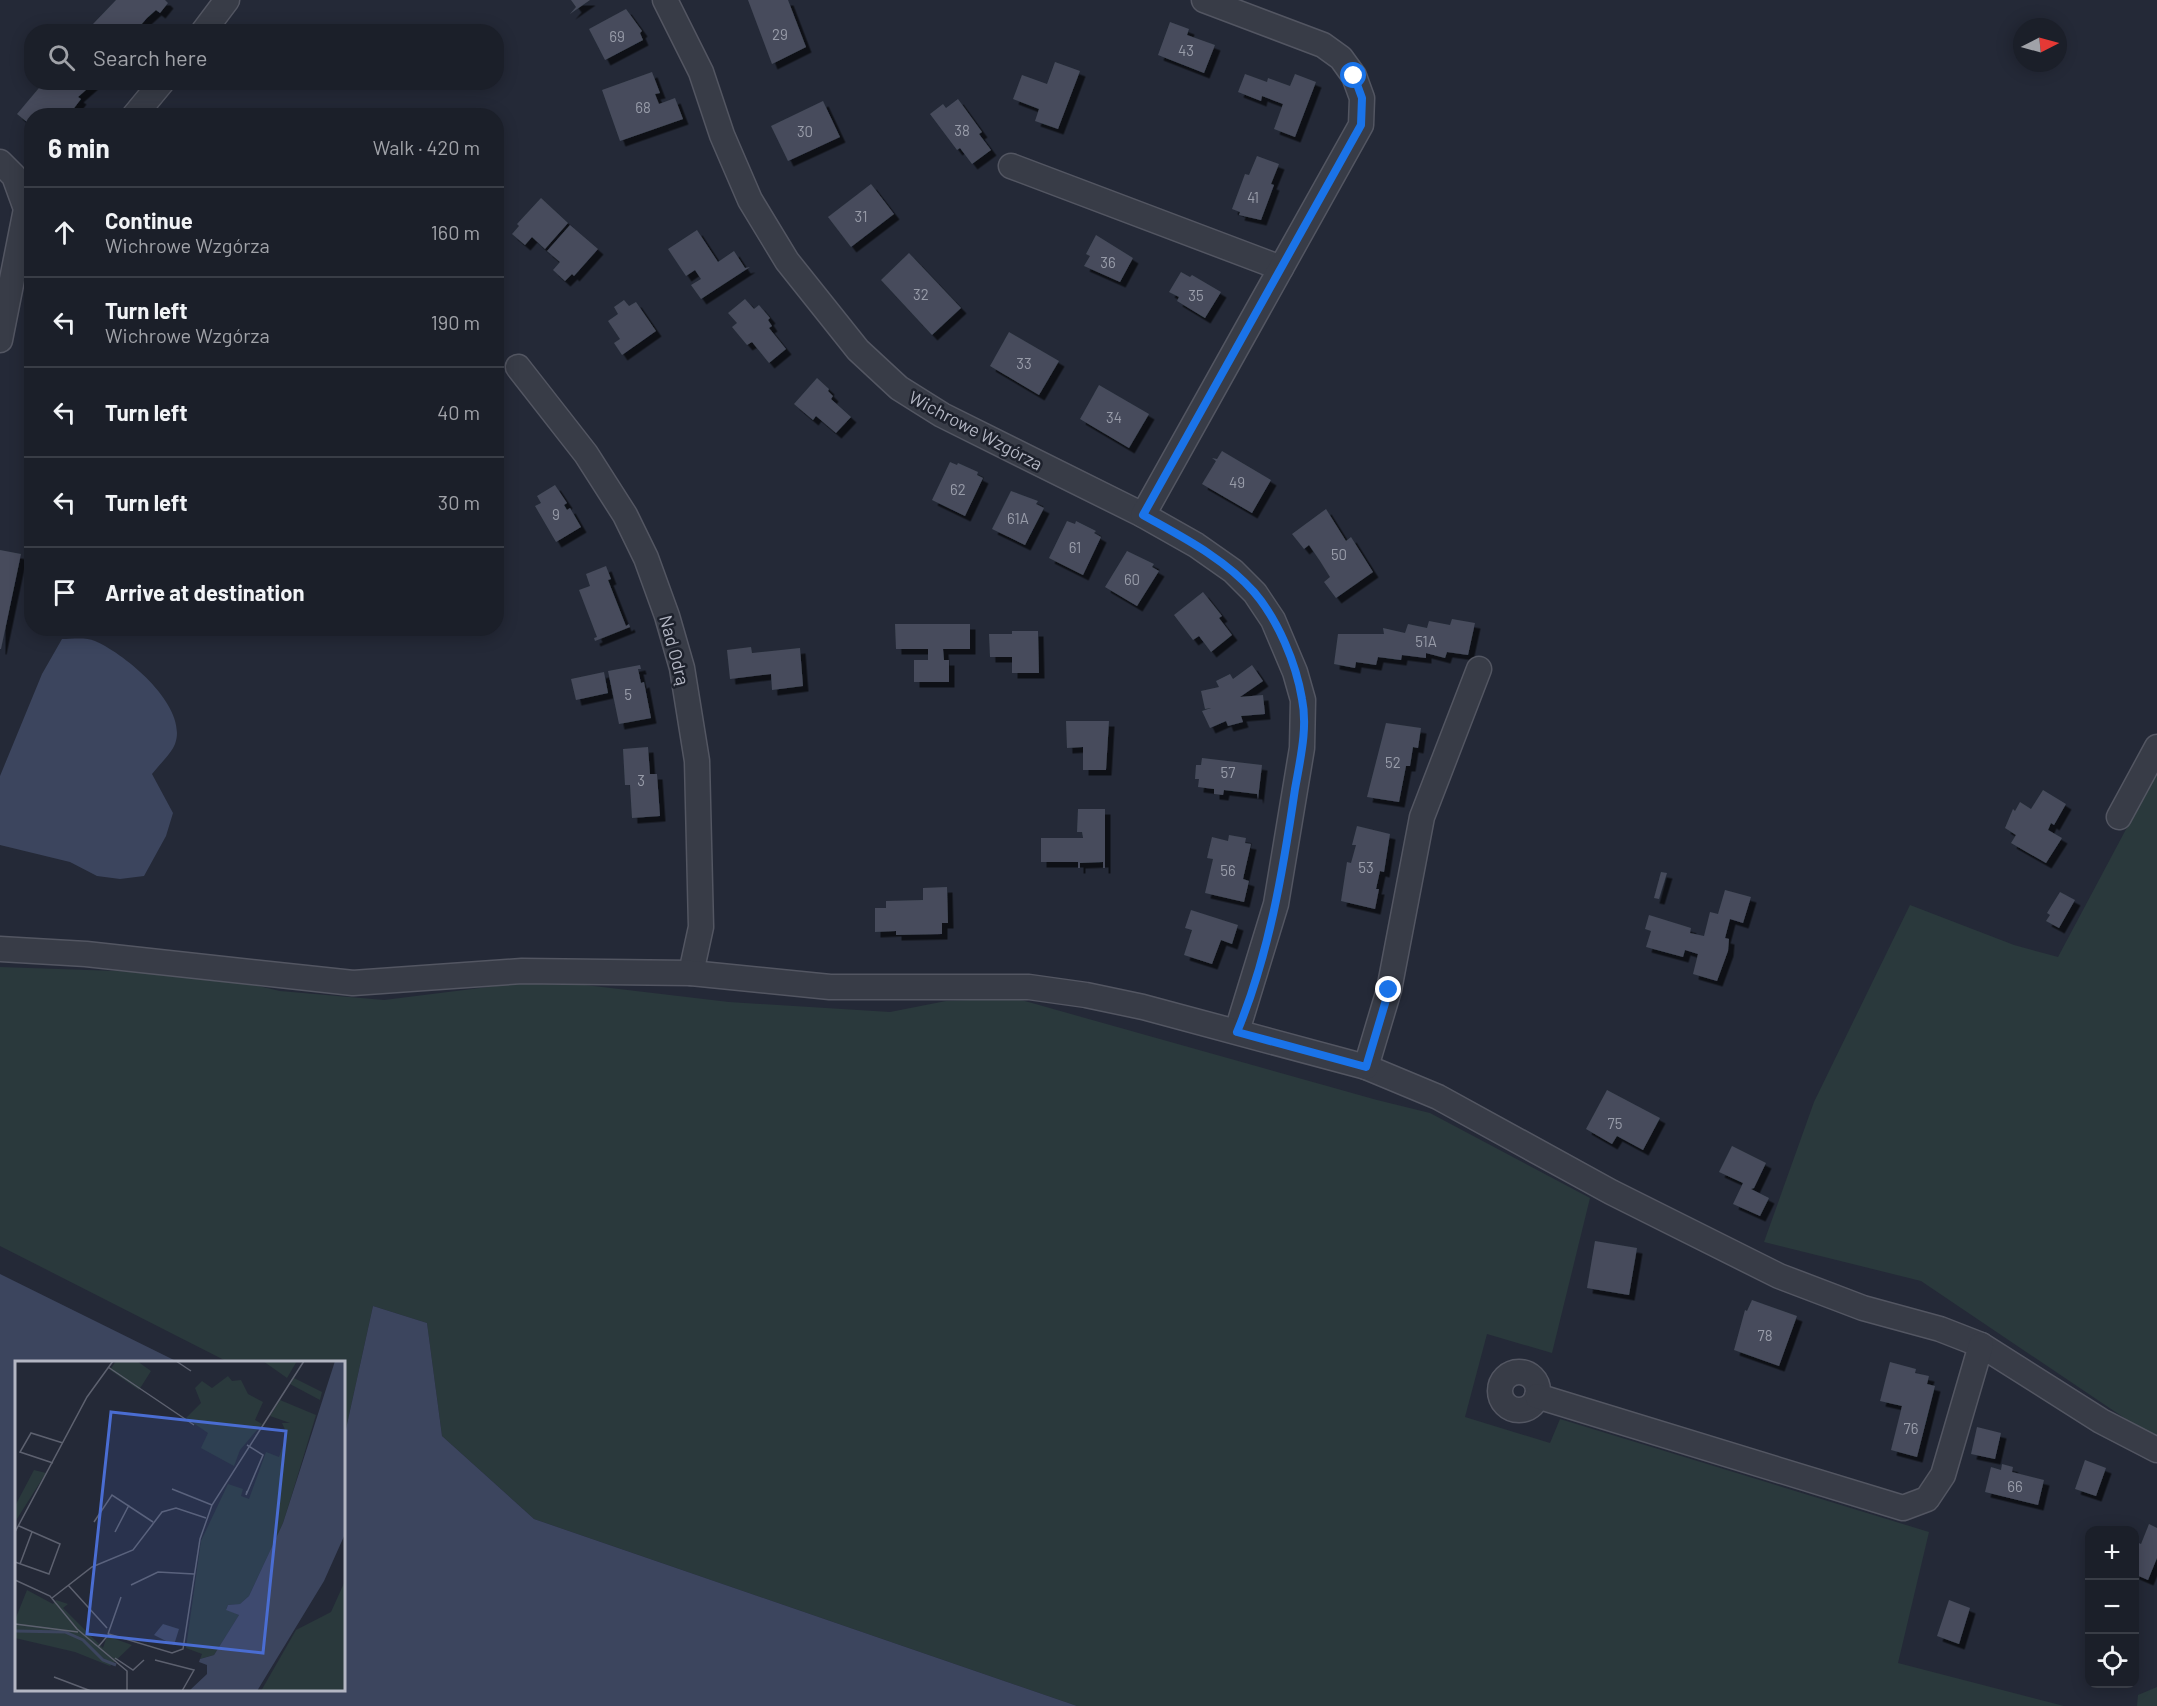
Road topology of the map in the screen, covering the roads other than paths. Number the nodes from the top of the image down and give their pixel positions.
1 (227, 0) edge
2 (665, 0) edge
3 (1204, 0) edge
4 (209, 24) edge
5 (155, 90) edge
6 (141, 108) edge
7 (0, 162) edge
8 (1011, 166) dead end
9 (24, 190) edge
10 (24, 231) edge
11 (1281, 268) junction
12 (0, 340) edge
13 (518, 367) dead end
14 (1143, 515) junction
15 (1479, 669) dead end
16 (2157, 747) edge
17 (2119, 817) dead end
18 (0, 949) edge
19 (691, 973) junction
20 (1237, 1032) junction
21 (1366, 1067) junction
22 (1981, 1345) junction
23 (1537, 1396) dead end
24 (2157, 1450) edge

1 - 4 street
2 - 14 street, Wichrowe Wzgórza
3 - 11 street
5 - 6 street
7 - 9 street
8 - 11 street
10 - 12 street
11 - 14 street
13 - 19 street, Nad Odrą
14 - 20 street, Wichrowe Wzgórza
15 - 21 street
16 - 17 street
18 - 19 street
19 - 20 street
20 - 21 street
21 - 22 street
22 - 23 street
22 - 24 street

